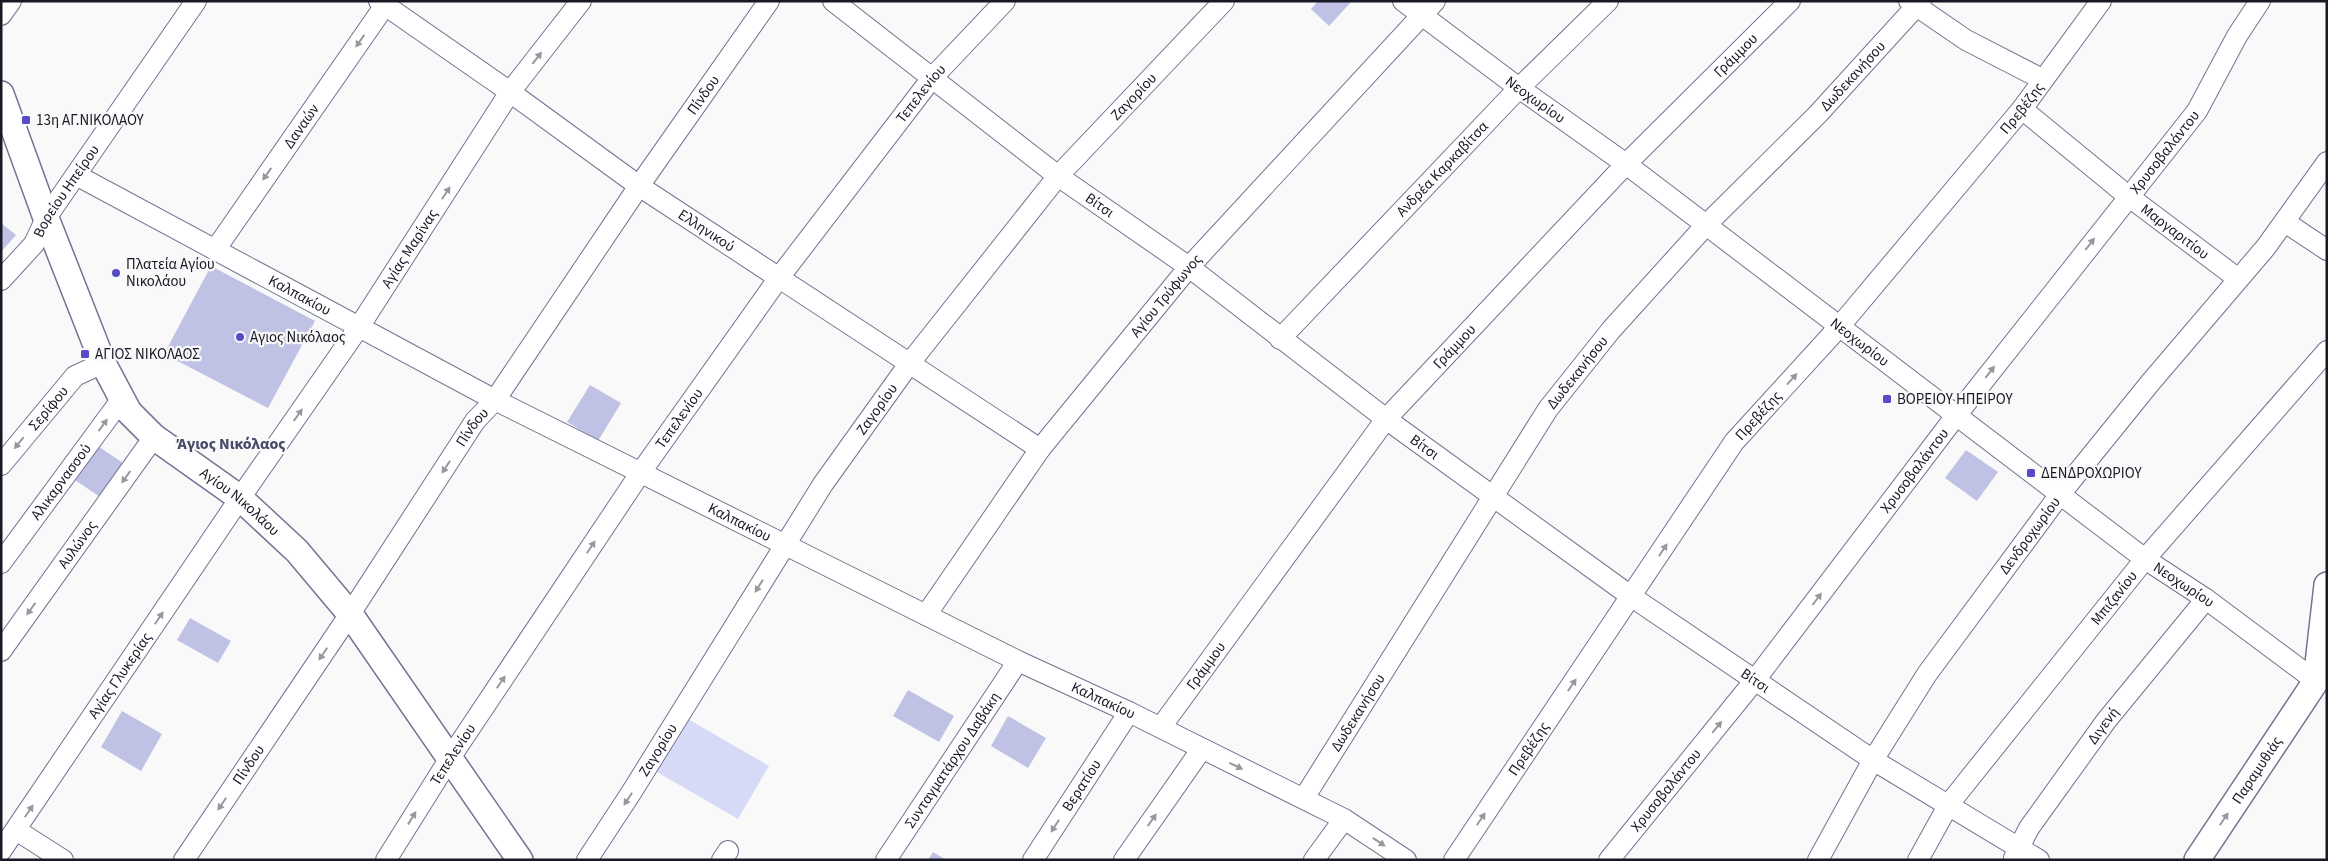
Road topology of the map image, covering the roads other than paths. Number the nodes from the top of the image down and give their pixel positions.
1 (11, 1) edge
2 (196, 1) edge
3 (581, 1) edge
4 (769, 1) edge
5 (833, 1) edge
6 (1005, 1) edge
7 (1224, 1) edge
8 (1403, 1) edge
9 (1608, 1) edge
10 (1790, 1) edge
11 (2101, 1) edge
12 (2260, 1) edge
13 (384, 3) edge
14 (1915, 3) edge
15 (1428, 8) edge
16 (1, 15) edge
17 (932, 78) junction
18 (2042, 79) junction
19 (1519, 88) junction
20 (510, 92) junction
21 (1, 94) edge
22 (2022, 109) junction
23 (2327, 162) edge
24 (1626, 164) junction
25 (76, 176) junction
26 (1058, 176) junction
27 (639, 186) junction
28 (2128, 196) junction
29 (46, 218) junction
30 (2285, 222) junction
31 (1706, 225) junction
32 (2325, 246) edge
33 (215, 250) junction
34 (1189, 267) junction
35 (2237, 278) junction
36 (778, 279) junction
37 (1, 280) edge
38 (359, 327) junction
39 (1839, 327) junction
40 (1280, 339) junction
41 (2327, 351) edge
42 (103, 363) junction
43 (909, 364) junction
44 (121, 400) junction
45 (495, 400) junction
46 (1956, 417) junction
47 (1386, 419) junction
48 (154, 437) junction
49 (1040, 449) junction
50 (1, 465) edge
51 (640, 472) junction
52 (2061, 493) junction
53 (240, 498) junction
54 (1492, 498) junction
55 (785, 545) junction
56 (2145, 559) junction
57 (1, 562) edge
58 (2327, 585) edge
59 (1632, 597) junction
60 (2206, 599) junction
61 (350, 614) junction
62 (926, 615) junction
63 (1, 651) edge
64 (1018, 661) junction
65 (1755, 680) junction
66 (2323, 683) edge
67 (1129, 712) junction
68 (1161, 727) junction
69 (1201, 750) junction
70 (450, 758) junction
71 (1873, 760) junction
72 (1304, 798) junction
73 (1949, 804) junction
74 (1344, 819) junction
75 (16, 830) junction
76 (1, 851) edge
77 (2016, 854) edge
78 (63, 860) edge
79 (184, 860) edge
80 (386, 860) edge
81 (520, 860) edge
82 (587, 860) edge
83 (886, 860) edge
84 (1033, 860) edge
85 (1124, 860) edge
86 (1314, 860) edge
87 (1406, 860) edge
88 (1454, 860) edge
89 (1609, 860) edge
90 (1818, 860) edge
91 (1918, 860) edge
92 (2039, 860) edge
93 (2197, 860) edge

1 - 16 street
2 - 25 street, Βορείου Ηπείρου
20 -> 3 street, Αγίας Μαρίνας
4 - 27 street, Πίνδου
5 - 17 street, Βίτσι
6 - 17 street, Τεπελενίου
7 - 26 street, Ζαγορίου
8 - 15 street, Νεοχωρίου
9 - 19 street, Ανδρέα Καρκαβίτσα
10 - 24 street, Γράμμου
11 - 18 street, Πρεβέζης
12 - 28 street, Χρυσοβαλάντου
13 - 20 street, Ελληνικού
13 -> 33 street, Δαναών
14 - 18 street
14 - 31 street, Δωδεκανήσου
15 - 19 street, Νεοχωρίου
15 - 34 street, Αγίου Τρύφωνος
17 - 26 street, Βίτσι
17 - 36 street, Τεπελενίου
18 - 22 street, Πρεβέζης
19 - 24 street, Νεοχωρίου
19 - 40 street, Ανδρέα Καρκαβίτσα
20 - 27 street, Ελληνικού
38 -> 20 street, Αγίας Μαρίνας
21 - 29 street, Αγίου Νικολάου
22 - 28 street, Μαργαριτίου
22 - 39 street, Πρεβέζης
23 - 30 street, Δενδροχωρίου
24 - 31 street, Νεοχωρίου
24 - 47 street, Γράμμου
25 - 29 street, Βορείου Ηπείρου
25 - 33 street, Καλπακίου
26 - 34 street, Βίτσι
26 - 43 street, Ζαγορίου
27 - 36 street, Ελληνικού
27 - 45 street, Πίνδου
28 - 35 street, Μαργαριτίου
46 -> 28 street, Χρυσοβαλάντου
29 - 37 street, Βορείου Ηπείρου
29 - 42 street, Αγίου Νικολάου
30 - 32 street
30 - 35 street, Δενδροχωρίου
31 - 39 street, Νεοχωρίου
31 - 54 street, Δωδεκανήσου
33 - 38 street, Καλπακίου
34 - 40 street, Βίτσι
34 - 49 street, Αγίου Τρύφωνος
35 - 52 street, Δενδροχωρίου
36 - 43 street, Ελληνικού
36 - 51 street, Τεπελενίου
38 - 45 street, Καλπακίου
53 -> 38 street, Αγίας Μαρίνας
39 - 46 street, Νεοχωρίου
59 -> 39 street, Πρεβέζης
40 - 47 street, Βίτσι
41 - 56 street, Μπιζανίου
42 - 44 street, Αγίου Νικολάου
42 -> 50 street, Σερίφου
43 - 49 street, Ελληνικού
43 - 55 street, Ζαγορίου
44 - 48 street, Αγίου Νικολάου
57 -> 44 street, Αλικαρνασσού
45 - 51 street, Καλπακίου
45 -> 61 street, Πίνδου
46 - 52 street, Νεοχωρίου
65 -> 46 street, Χρυσοβαλάντου
47 - 54 street, Βίτσι
47 - 68 street, Γράμμου
48 - 53 street, Αγίου Νικολάου
48 -> 63 street, Αυλώνος
49 - 62 street, Αγίου Τρύφωνος
51 - 55 street, Καλπακίου
70 -> 51 street, Τεπελενίου
52 - 56 street, Νεοχωρίου
52 - 71 street, Δενδροχωρίου
53 - 61 street, Αγίου Νικολάου
75 -> 53 street, Αγίας Γλυκερίας
54 - 59 street, Βίτσι
54 - 72 street, Δωδεκανήσου
55 - 62 street, Καλπακίου
55 -> 82 street, Ζαγορίου
56 - 60 street, Νεοχωρίου
56 - 73 street, Μπιζανίου
58 - 66 street
59 - 65 street, Βίτσι
88 -> 59 street, Πρεβέζης
60 - 66 street, Νεοχωρίου
60 - 77 street, Διγενή
61 - 70 street, Αγίου Νικολάου
61 -> 79 street, Πίνδου
62 - 64 street, Καλπακίου
64 - 67 street, Καλπακίου
64 - 83 street, Συνταγματάρχου Δαβάκη
65 - 71 street, Βίτσι
89 -> 65 street, Χρυσοβαλάντου
93 -> 66 street, Παραμυθιάς
67 - 68 street, Καλπακίου
67 -> 84 street, Βερατίου
68 - 69 street, Καλπακίου
69 -> 72 street, Καλπακίου
85 -> 69 street
80 -> 70 street, Τεπελενίου
70 - 81 street, Αγίου Νικολάου
71 - 73 street, Βίτσι
71 - 90 street, Δενδροχωρίου
72 - 74 street, Καλπακίου
73 - 77 street, Βίτσι
73 - 91 street, Μπιζανίου
74 - 86 street
74 -> 87 street, Καλπακίου
75 - 76 street, Αγίας Γλυκερίας
75 - 78 street
77 - 92 street, Βίτσι

